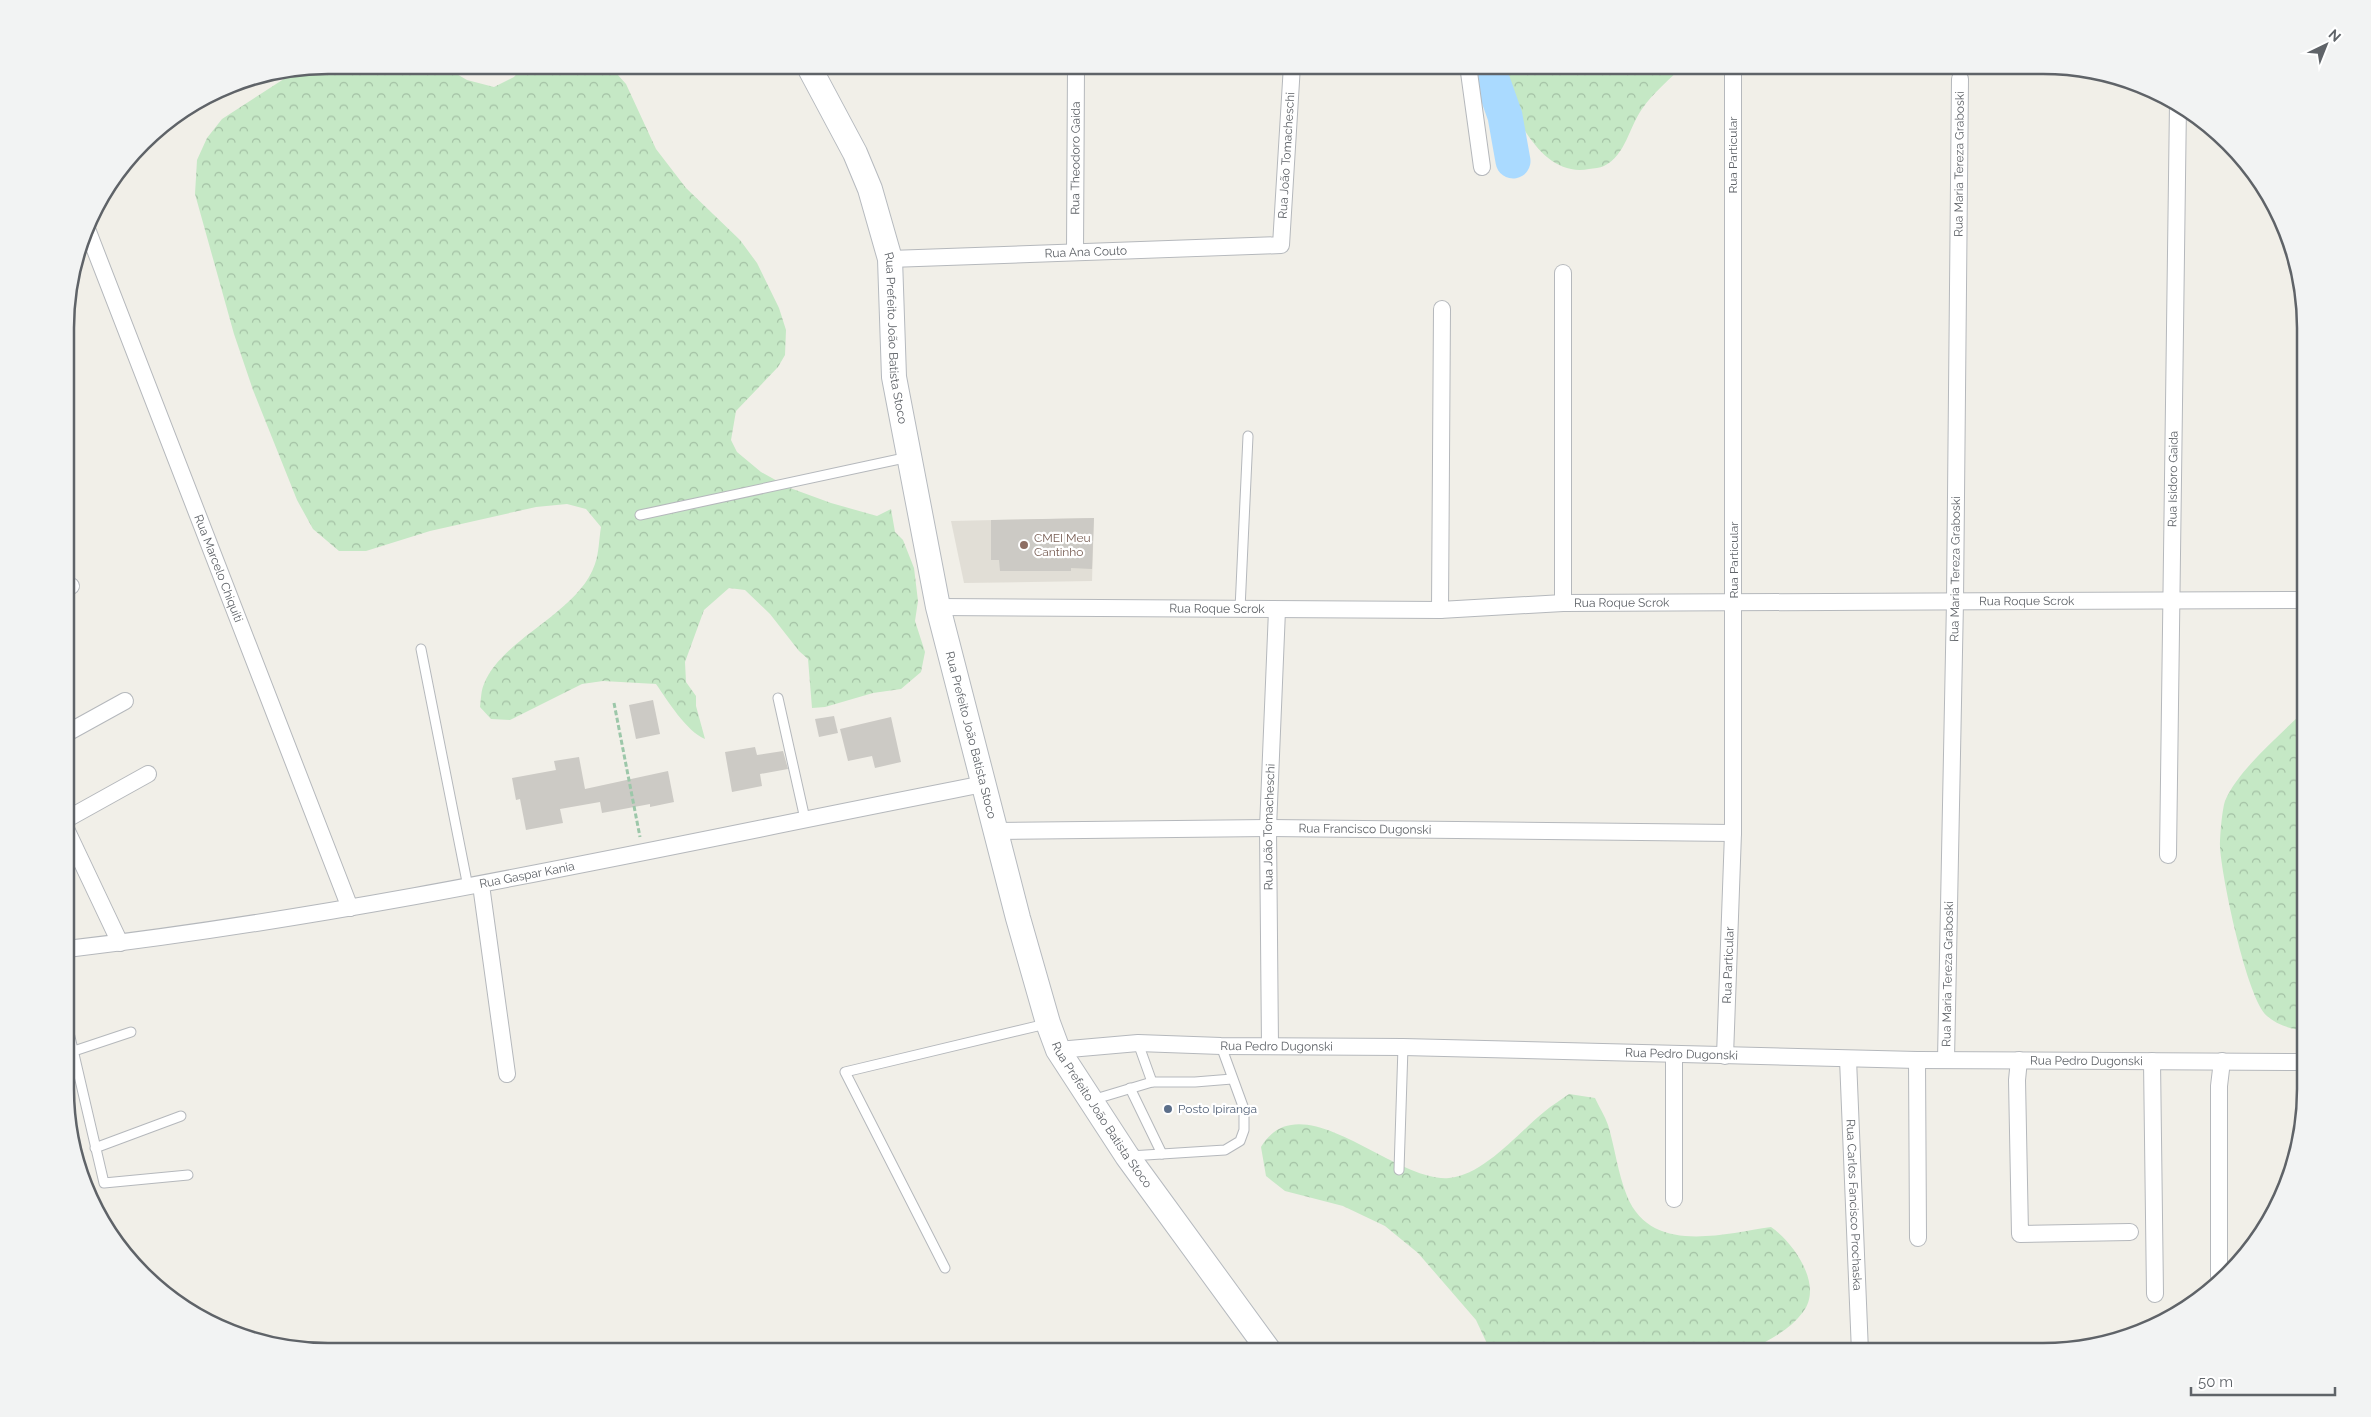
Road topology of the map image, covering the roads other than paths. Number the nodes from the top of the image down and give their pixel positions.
1 (813, 74) edge
2 (1076, 74) edge
3 (1292, 74) edge
4 (1469, 74) edge
5 (1733, 74) edge
6 (1960, 79) dead end
7 (2178, 113) edge
8 (1482, 167) dead end
9 (90, 238) edge
10 (1282, 245) joint
11 (1075, 252) junction
12 (890, 259) junction
13 (1563, 273) dead end
14 (1442, 309) dead end
15 (1248, 436) dead end
16 (909, 457) junction
17 (640, 515) dead end
18 (2297, 600) edge
19 (1734, 601) junction
20 (1955, 601) junction
21 (2171, 601) junction
22 (1563, 603) junction
23 (938, 607) junction
24 (1240, 609) junction
25 (1277, 610) junction
26 (1440, 610) junction
27 (421, 649) dead end
28 (778, 698) dead end
29 (125, 701) dead end
30 (74, 729) edge
31 (148, 774) dead end
32 (984, 784) junction
33 (74, 815) edge
34 (805, 819) junction
35 (1268, 828) junction
36 (996, 831) junction
37 (1733, 832) junction
38 (74, 847) edge
39 (2168, 855) dead end
40 (474, 886) junction
41 (350, 908) junction
42 (120, 943) junction
43 (74, 948) edge
44 (1048, 1023) junction
45 (131, 1032) dead end
46 (1138, 1043) junction
47 (1221, 1046) junction
48 (1270, 1046) junction
49 (1403, 1047) junction
50 (1058, 1050) junction
51 (74, 1051) joint
52 (1674, 1055) junction
53 (1725, 1056) junction
54 (1848, 1059) junction
55 (1917, 1060) junction
56 (1946, 1060) junction
57 (2019, 1060) junction
58 (2152, 1061) junction
59 (2222, 1061) junction
60 (2297, 1062) edge
61 (507, 1074) dead end
62 (1232, 1078) junction
63 (1152, 1082) junction
64 (1130, 1088) junction
65 (1092, 1100) junction
66 (181, 1116) dead end
67 (95, 1148) junction
68 (1162, 1154) junction
69 (1127, 1156) junction
70 (1399, 1170) dead end
71 (188, 1175) dead end
72 (1674, 1198) dead end
73 (2130, 1232) dead end
74 (1918, 1238) dead end
75 (945, 1268) dead end
76 (2219, 1273) edge
77 (2155, 1294) dead end
78 (1263, 1343) edge
79 (1860, 1343) edge

1 - 12 main road, Rua Prefeito João Batista Stoco
2 - 11 street, Rua Theodoro Gaida
3 - 10 street, Rua João Tomacheschi
4 - 8 street
5 - 19 street, Rua Particular
6 - 20 street, Rua Maria Tereza Graboski
7 - 21 street, Rua Isidoro Gaida
9 - 41 street, Rua Marcelo Chiquiti
10 - 11 street, Rua Ana Couto
11 - 12 street, Rua Ana Couto
12 - 16 main road, Rua Prefeito João Batista Stoco
13 - 22 street
14 - 26 street
15 - 24 lane
16 - 17 lane
16 - 23 main road, Rua Prefeito João Batista Stoco
18 - 21 street, Rua Roque Scrok
19 - 20 street, Rua Roque Scrok
19 - 22 street, Rua Roque Scrok
19 - 37 street, Rua Particular
20 - 21 street, Rua Roque Scrok
20 - 56 street, Rua Maria Tereza Graboski
21 - 39 street, Rua Isidoro Gaida
22 - 26 street, Rua Roque Scrok
23 - 24 street, Rua Roque Scrok
23 - 32 main road, Rua Prefeito João Batista Stoco
24 - 25 street, Rua Roque Scrok
25 - 26 street, Rua Roque Scrok
25 - 35 street, Rua João Tomacheschi
27 - 40 lane
28 - 34 lane
29 - 30 street
31 - 33 street
32 - 34 street, Rua Gaspar Kania
32 - 36 main road, Rua Prefeito João Batista Stoco
34 - 40 street, Rua Gaspar Kania
35 - 36 street, Rua Francisco Dugonski
35 - 37 street, Rua Francisco Dugonski
35 - 48 street, Rua João Tomacheschi
36 - 44 main road, Rua Prefeito João Batista Stoco
37 - 53 street, Rua Particular
38 - 42 street
40 - 41 street, Rua Gaspar Kania
40 - 61 street
41 - 42 street, Rua Gaspar Kania
42 - 43 street, Rua Gaspar Kania
44 - 50 main road, Rua Prefeito João Batista Stoco
44 - 75 lane
45 - 51 lane
46 - 47 street, Rua Pedro Dugonski
46 - 50 street, Rua Pedro Dugonski
46 - 63 lane
47 - 48 street, Rua Pedro Dugonski
47 - 62 lane
48 - 49 street, Rua Pedro Dugonski
49 - 52 street, Rua Pedro Dugonski
49 - 70 lane
50 - 65 main road, Rua Prefeito João Batista Stoco
51 - 67 lane
52 - 53 street, Rua Pedro Dugonski
52 - 72 street
53 - 54 street, Rua Pedro Dugonski
54 - 55 street, Rua Pedro Dugonski
54 - 79 street, Rua Carlos Fancisco Prochaska
55 - 56 street, Rua Pedro Dugonski
55 - 74 street
56 - 57 street, Rua Pedro Dugonski
57 - 58 street, Rua Pedro Dugonski
57 - 73 street
58 - 59 street, Rua Pedro Dugonski
58 - 77 street
59 - 60 street, Rua Pedro Dugonski
59 - 76 street
62 - 63 lane
62 - 68 lane
63 - 64 lane
64 - 65 lane
64 - 68 lane
65 - 69 main road, Rua Prefeito João Batista Stoco
66 - 67 lane
67 - 71 lane
68 - 69 lane
69 - 78 main road, Rua Prefeito João Batista Stoco

